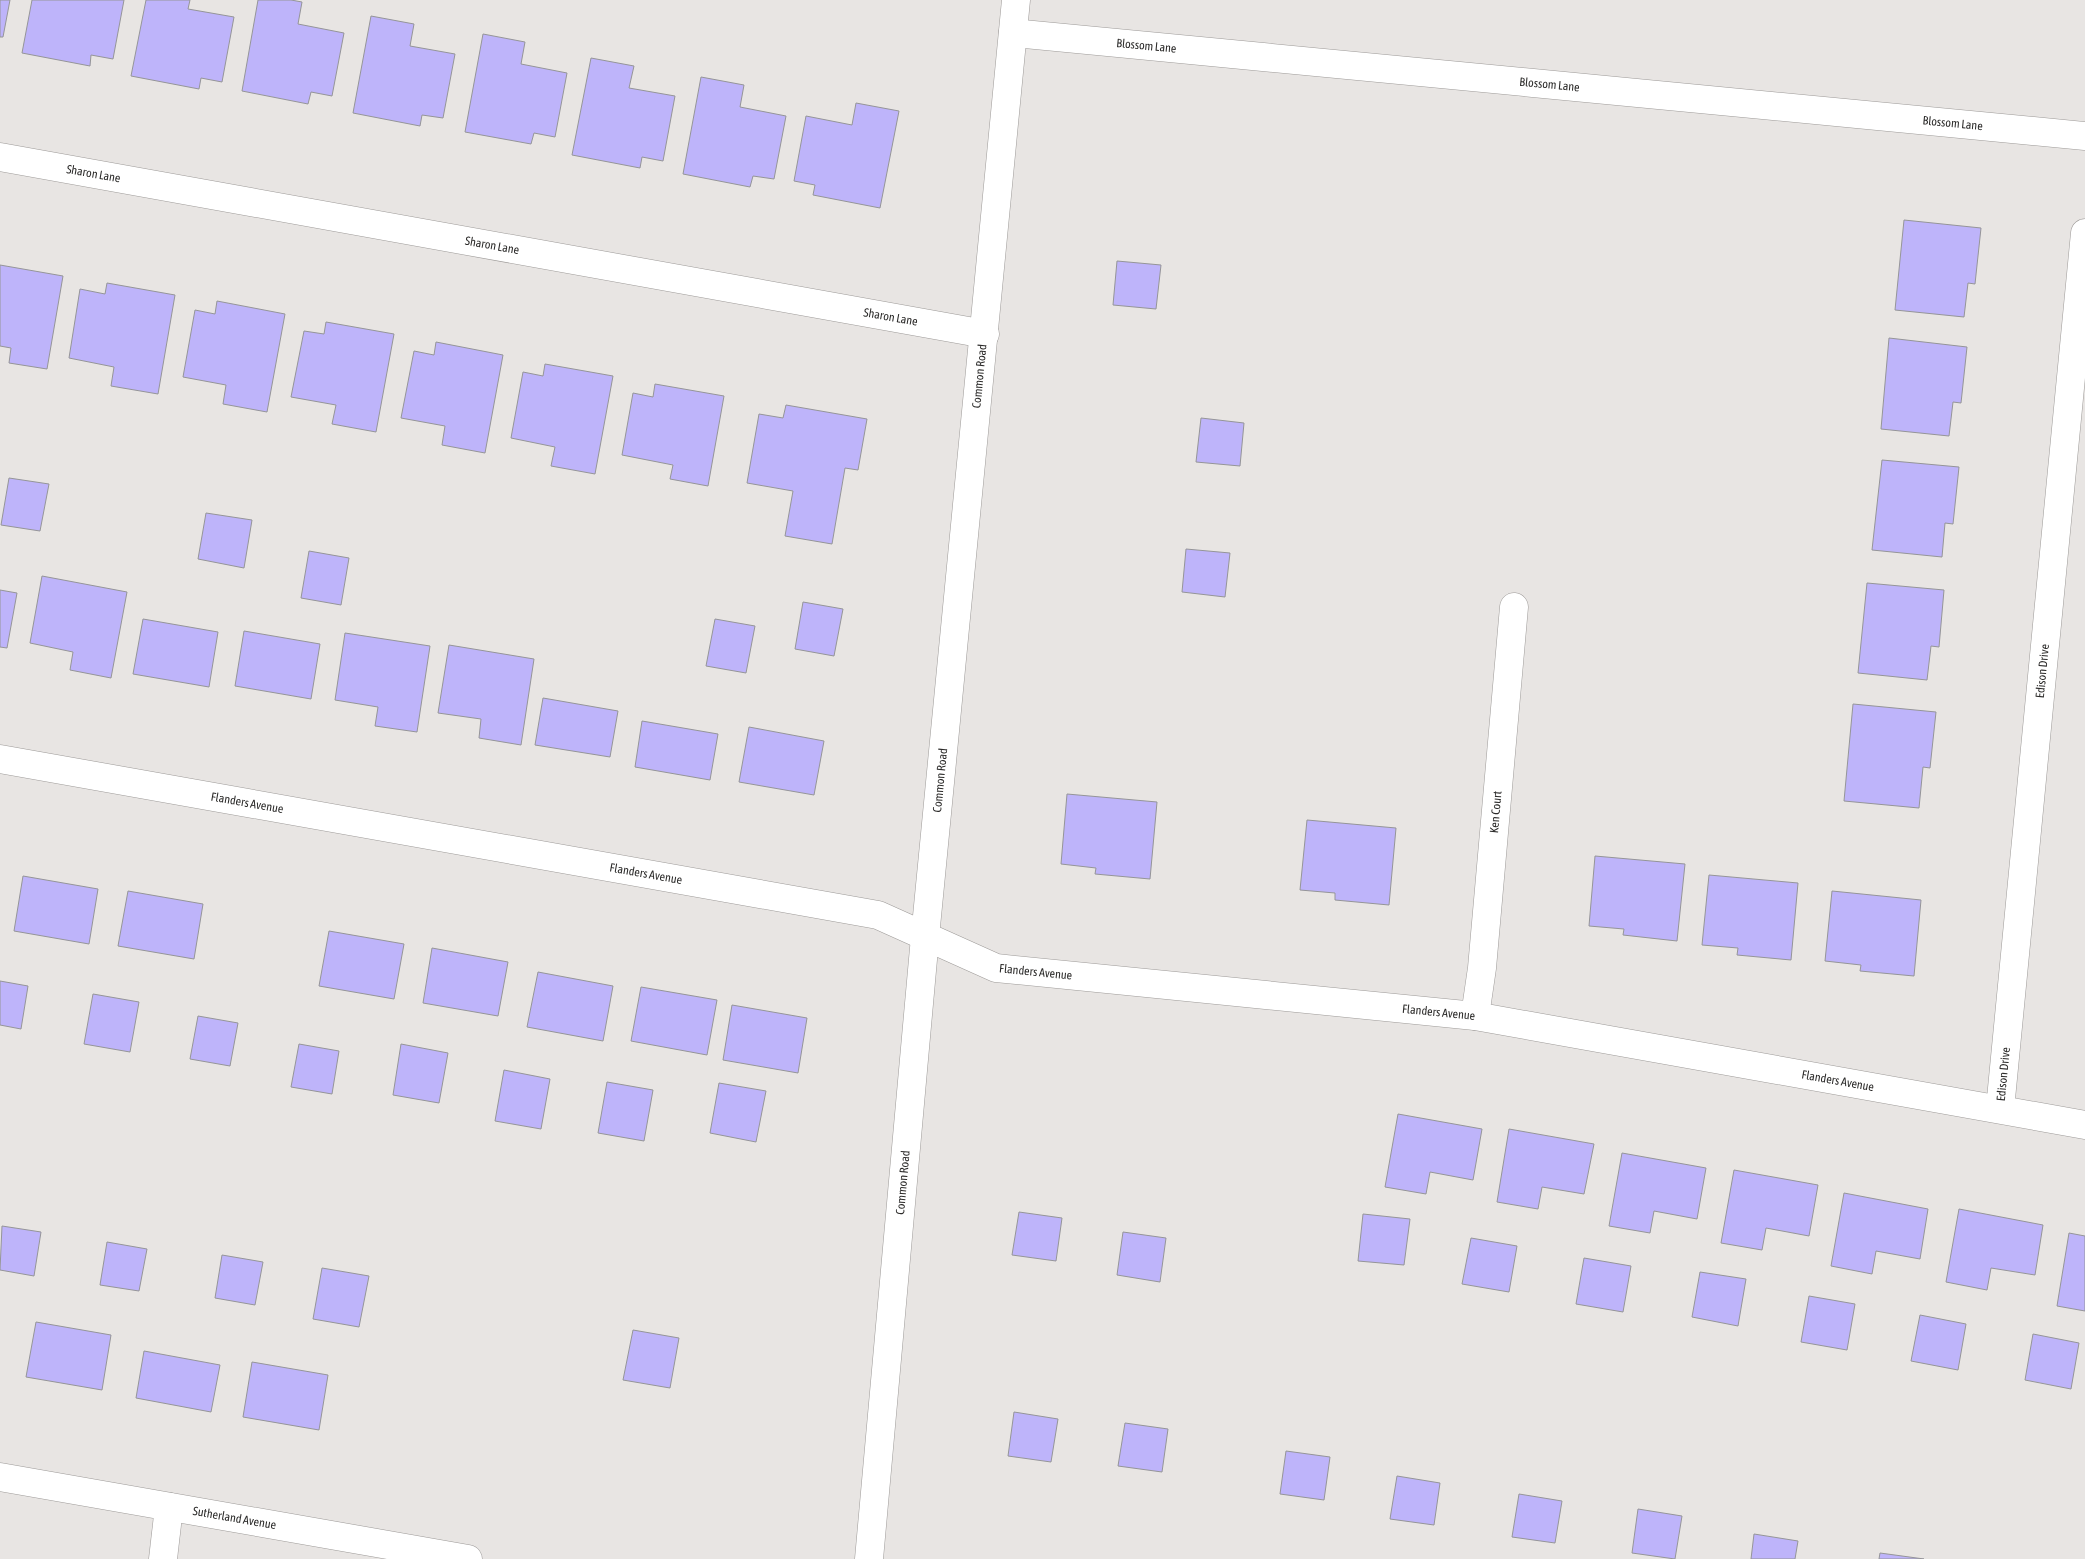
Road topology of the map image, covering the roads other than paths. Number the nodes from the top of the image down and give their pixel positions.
1 (1016, 0) edge
2 (1013, 33) junction
3 (2085, 136) edge
4 (0, 157) edge
5 (2085, 233) edge
6 (985, 334) junction
7 (1514, 607) dead end
8 (0, 759) edge
9 (925, 937) junction
10 (1475, 1016) junction
11 (2000, 1110) junction
12 (2085, 1125) edge
13 (0, 1477) edge
14 (169, 1506) junction
15 (163, 1559) edge
16 (468, 1559) edge
17 (869, 1559) edge

1 - 2 street, Common Road
2 - 3 street, Blossom Lane
2 - 6 street, Common Road
4 - 6 street, Sharon Lane
5 - 11 street, Edison Drive
6 - 9 street, Common Road
7 - 10 street, Ken Court
8 - 9 street, Flanders Avenue
9 - 10 street, Flanders Avenue
9 - 17 street, Common Road
10 - 11 street, Flanders Avenue
11 - 12 street, Flanders Avenue
13 - 14 street, Sutherland Avenue
14 - 15 street
14 - 16 street, Sutherland Avenue

